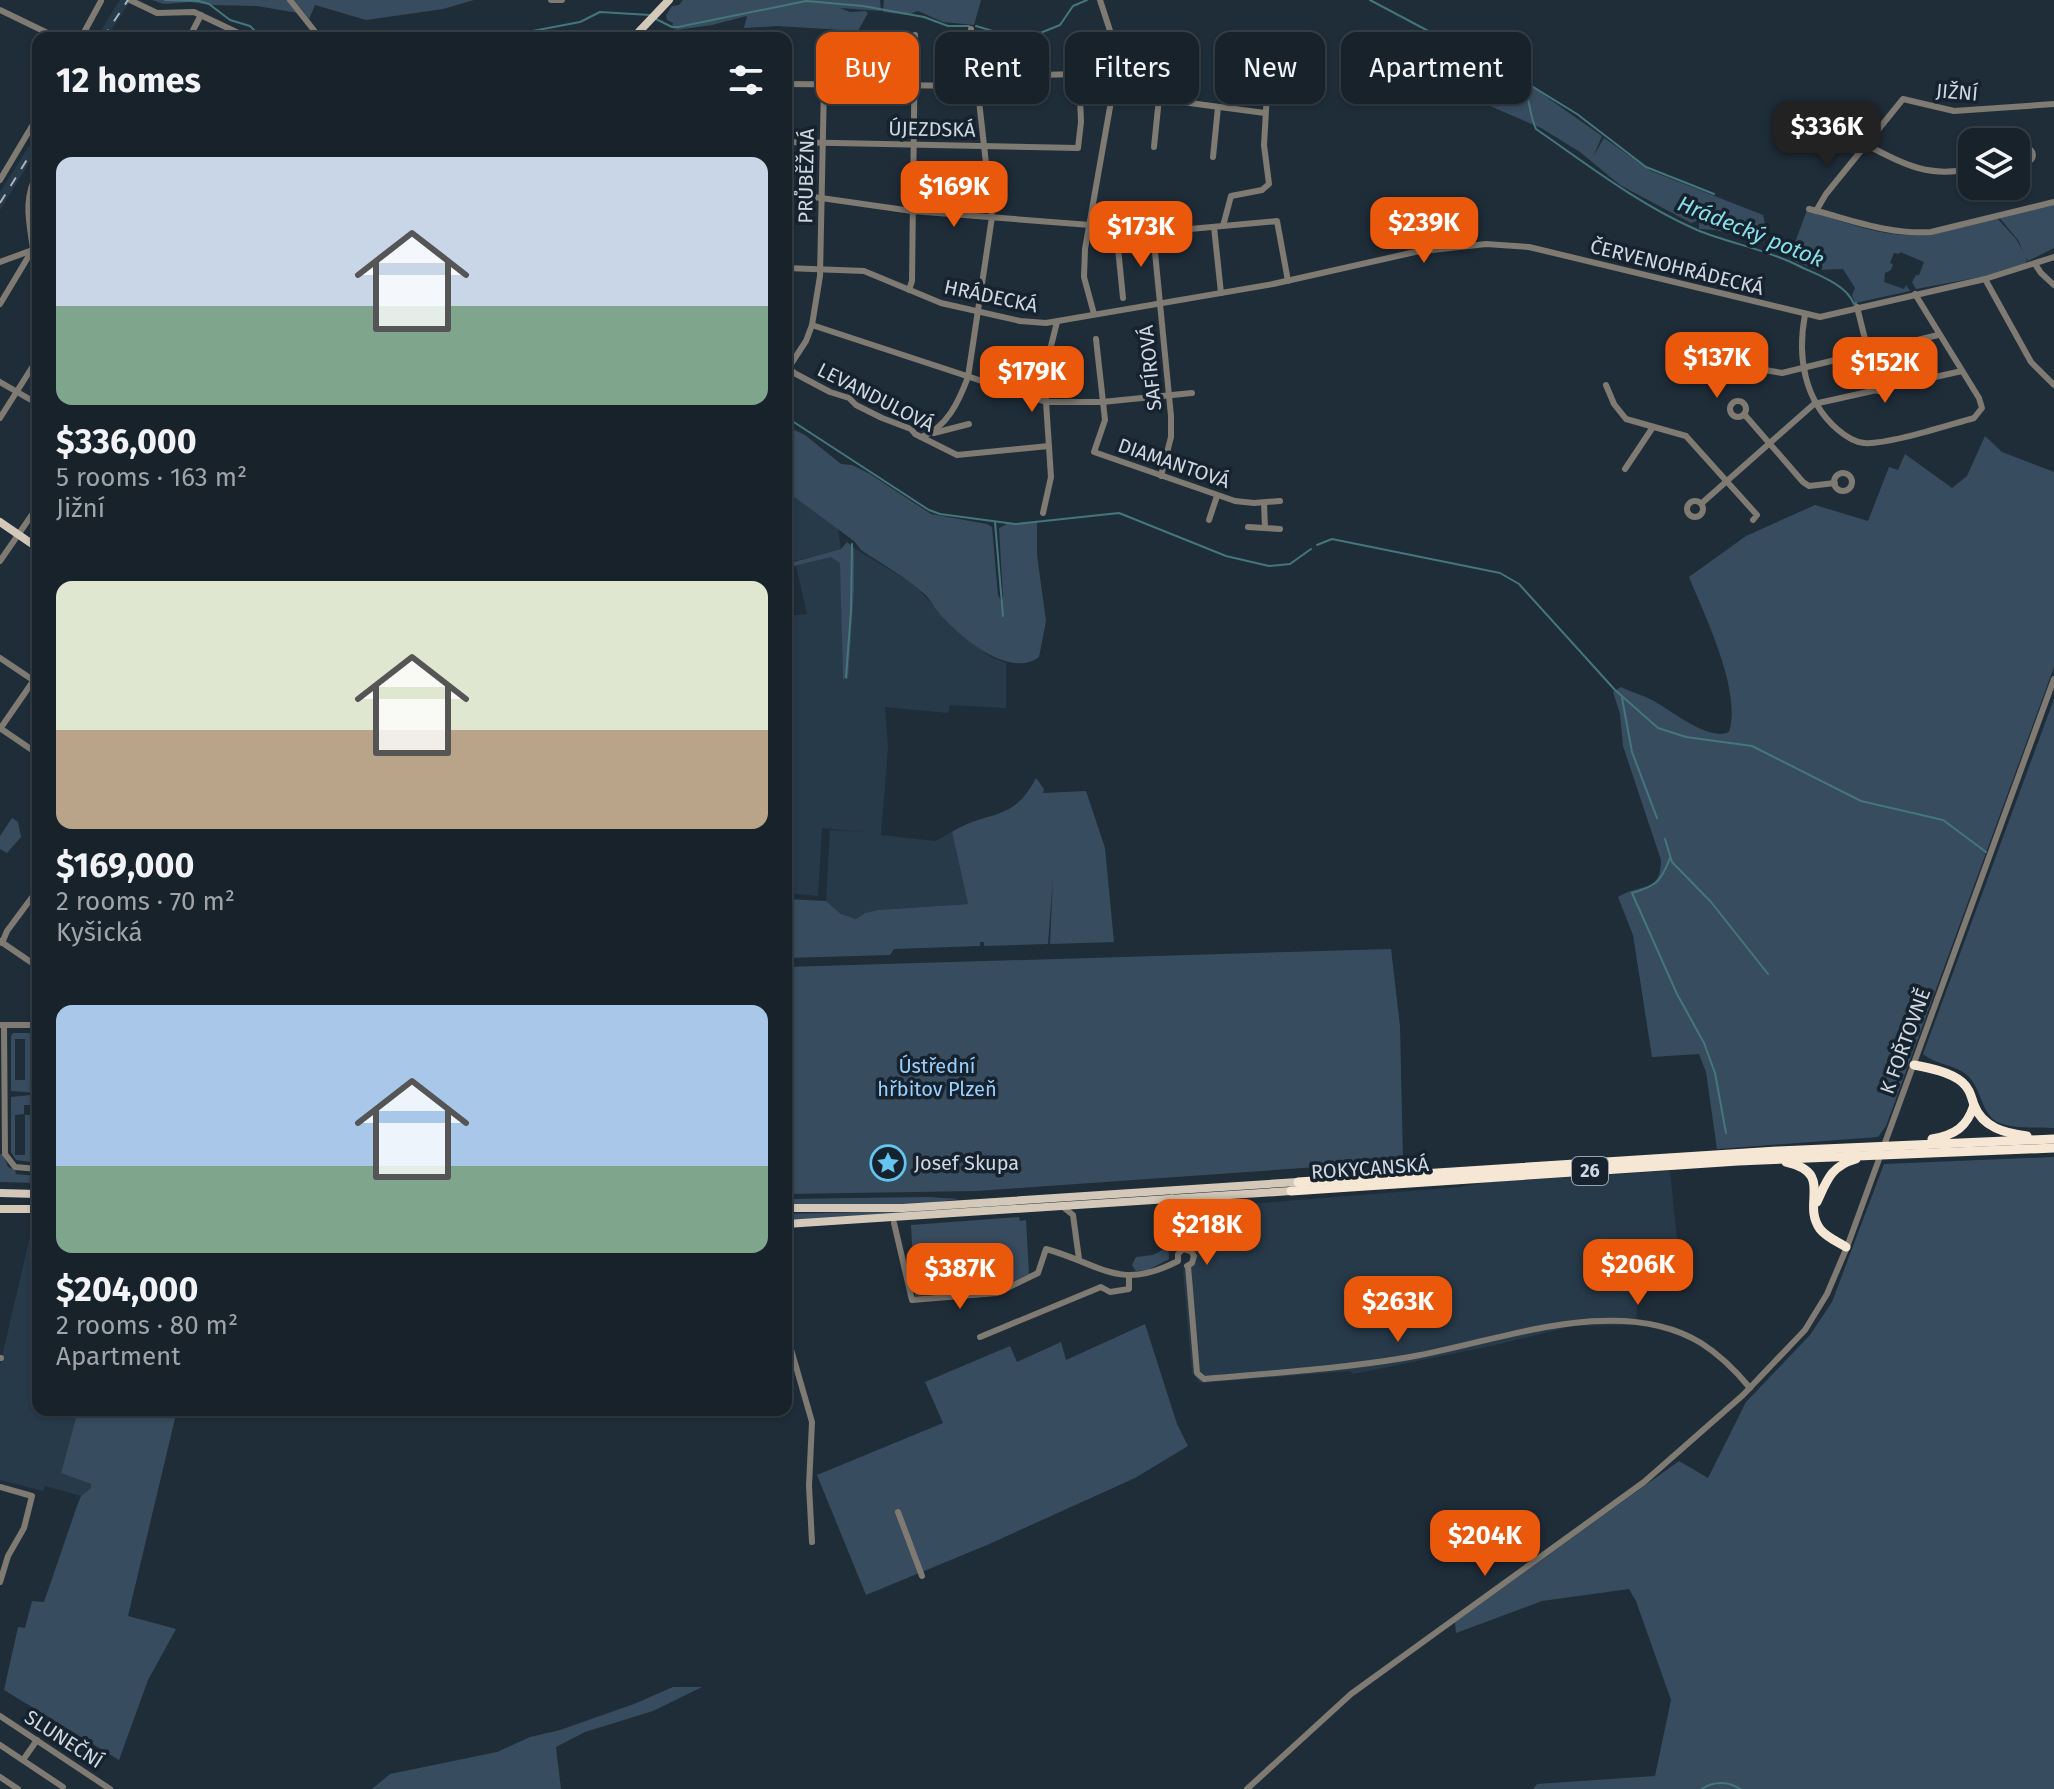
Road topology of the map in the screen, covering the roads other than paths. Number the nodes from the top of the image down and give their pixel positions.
1 (130, 0) edge
2 (290, 0) edge
3 (551, 0) edge
4 (562, 0) edge
5 (669, 0) edge
6 (1100, 0) edge
7 (101, 1) edge
8 (0, 10) edge
9 (201, 15) junction
10 (971, 29) dead end
11 (46, 32) edge
12 (84, 32) edge
13 (192, 32) edge
14 (236, 32) edge
15 (315, 32) edge
16 (639, 32) edge
17 (971, 32) edge
18 (1110, 32) edge
19 (792, 84) edge
20 (816, 84) edge
21 (824, 104) edge
22 (915, 104) edge
23 (979, 104) edge
24 (1080, 104) edge
25 (1112, 104) edge
26 (1158, 104) edge
27 (1198, 104) edge
28 (1266, 104) edge
29 (2054, 104) edge
30 (1218, 107) junction
31 (1265, 113) junction
32 (32, 125) edge
33 (792, 142) edge
34 (823, 143) junction
35 (914, 144) junction
36 (1867, 145) junction
37 (985, 146) junction
38 (1154, 147) dead end
39 (1213, 157) dead end
40 (4, 168) edge
41 (1958, 171) edge
42 (0, 180) edge
43 (32, 183) edge
44 (792, 194) edge
45 (822, 198) junction
46 (2054, 202) edge
47 (912, 211) junction
48 (992, 217) junction
49 (1090, 225) junction
50 (1223, 226) junction
51 (1214, 227) junction
52 (1120, 232) junction
53 (1153, 232) junction
54 (32, 234) edge
55 (32, 249) edge
56 (32, 253) edge
57 (2054, 257) edge
58 (0, 262) edge
59 (2035, 264) junction
60 (792, 268) edge
61 (820, 268) junction
62 (1985, 279) junction
63 (1288, 281) junction
64 (2054, 285) edge
65 (909, 290) junction
66 (1221, 293) junction
67 (1915, 294) junction
68 (1123, 298) dead end
69 (1160, 303) junction
70 (0, 304) edge
71 (1857, 307) junction
72 (980, 312) junction
73 (1094, 314) junction
74 (1805, 315) junction
75 (1057, 322) junction
76 (812, 325) junction
77 (1938, 335) junction
78 (1096, 339) dead end
79 (1869, 352) junction
80 (792, 360) edge
81 (1720, 362) dead end
82 (32, 368) edge
83 (1805, 368) junction
84 (792, 370) edge
85 (1962, 371) junction
86 (968, 377) junction
87 (0, 382) edge
88 (1606, 385) dead end
89 (2054, 385) edge
90 (1878, 391) junction
91 (18, 392) junction
92 (1192, 393) dead end
93 (1168, 395) junction
94 (32, 400) edge
95 (1046, 402) junction
96 (1102, 402) junction
97 (1814, 404) junction
98 (1744, 414) dead end
99 (0, 418) edge
100 (969, 424) dead end
101 (1653, 427) junction
102 (934, 433) junction
103 (921, 437) junction
104 (1769, 444) junction
105 (1049, 446) junction
106 (1625, 469) dead end
107 (1161, 476) junction
108 (1727, 481) junction
109 (1835, 483) dead end
110 (1217, 496) junction
111 (1280, 501) dead end
112 (1264, 503) junction
113 (1702, 503) dead end
114 (1043, 513) dead end
115 (32, 514) edge
116 (1209, 520) dead end
117 (1753, 520) dead end
118 (0, 522) edge
119 (1248, 527) dead end
120 (1265, 528) junction
121 (1280, 529) dead end
122 (18, 534) junction
123 (32, 544) edge
124 (0, 561) edge
125 (0, 658) edge
126 (32, 675) edge
127 (2054, 679) edge
128 (32, 683) edge
129 (0, 728) edge
130 (32, 750) edge
131 (32, 897) edge
132 (1, 942) edge
133 (32, 963) edge
134 (2, 1025) edge
135 (32, 1025) edge
136 (1914, 1065) junction
137 (2, 1104) edge
138 (1974, 1105) junction
139 (2054, 1139) edge
140 (2054, 1148) edge
141 (1891, 1150) junction
142 (1872, 1151) junction
143 (1715, 1155) junction
144 (1862, 1157) junction
145 (1770, 1159) junction
146 (32, 1169) edge
147 (1298, 1182) joint
148 (1171, 1189) junction
149 (1291, 1191) joint
150 (0, 1193) edge
151 (32, 1194) edge
152 (1173, 1199) junction
153 (1063, 1207) junction
154 (792, 1208) edge
155 (0, 1209) edge
156 (32, 1209) edge
157 (1815, 1217) junction
158 (894, 1223) dead end
159 (792, 1224) edge
160 (1846, 1247) junction
161 (1183, 1249) junction
162 (1079, 1259) junction
163 (1178, 1261) junction
164 (1188, 1266) junction
165 (1129, 1276) junction
166 (980, 1337) dead end
167 (792, 1366) edge
168 (1749, 1389) junction
169 (0, 1487) edge
170 (898, 1512) dead end
171 (812, 1542) dead end
172 (922, 1576) dead end
173 (0, 1582) edge
174 (0, 1716) edge
175 (37, 1740) junction
176 (0, 1745) edge
177 (23, 1760) junction
178 (99, 1781) junction
179 (4, 1782) edge
180 (1253, 1783) junction
181 (63, 1787) edge
182 (18, 1789) edge
183 (95, 1789) edge
184 (110, 1789) edge
185 (1247, 1789) edge
186 (1261, 1789) edge

1 - 9 street
2 - 15 street
3 - 4 street
5 - 16 main road
6 - 18 street
7 - 12 street
8 - 11 street
9 - 13 street
9 - 14 street
10 - 17 street
19 - 20 street
21 - 34 street, PRŮBĚŽNÁ
22 - 35 street
23 - 37 street
24 - 37 street, ÚJEZDSKÁ
25 - 49 street
26 - 38 street
27 - 30 street
28 - 31 street
29 - 36 street, JIŽNÍ
30 - 31 street
30 - 39 street
31 - 50 street
32 - 40 street
33 - 34 street, ÚJEZDSKÁ
34 - 35 street, ÚJEZDSKÁ
34 - 45 street, PRŮBĚŽNÁ
35 - 37 street, ÚJEZDSKÁ
35 - 47 street
36 - 41 street
36 - 46 street, JIŽNÍ
37 - 48 street
40 - 42 street
43 - 54 street
44 - 45 street
45 - 47 street
45 - 61 street, PRŮBĚŽNÁ
47 - 48 street
47 - 65 street
48 - 49 street
48 - 72 street
49 - 52 street
49 - 73 street
50 - 51 street
50 - 63 street
51 - 53 street
51 - 66 street
52 - 53 street
52 - 68 street
53 - 69 street, SAFÍROVÁ
55 - 58 street
56 - 70 street
57 - 59 street, ČERVENOHRÁDECKÁ
59 - 62 street, ČERVENOHRÁDECKÁ
59 - 64 street
60 - 61 street, HRÁDECKÁ
61 - 65 street, HRÁDECKÁ
61 - 76 street, PRŮBĚŽNÁ
62 - 67 street, ČERVENOHRÁDECKÁ
62 - 89 street
63 - 66 street, HRÁDECKÁ
63 - 74 street, ČERVENOHRÁDECKÁ
65 - 72 street, HRÁDECKÁ
66 - 69 street, HRÁDECKÁ
67 - 71 street, ČERVENOHRÁDECKÁ
67 - 77 street
69 - 73 street, HRÁDECKÁ
69 - 93 street, SAFÍROVÁ
71 - 74 street, ČERVENOHRÁDECKÁ
71 - 79 street
72 - 75 street, HRÁDECKÁ
72 - 86 street
73 - 75 street, HRÁDECKÁ
74 - 83 street
75 - 95 street
76 - 80 street, PRŮBĚŽNÁ
76 - 86 street
77 - 79 street
77 - 85 street
78 - 96 street, DIAMANTOVÁ
79 - 83 street
79 - 90 street
81 - 83 street
82 - 91 street
83 - 97 street
84 - 103 street, LEVANDULOVÁ
85 - 90 street
85 - 97 street
86 - 95 street
86 - 102 street
87 - 91 street
88 - 101 street
90 - 97 street
91 - 94 street
91 - 99 street
92 - 93 street
93 - 96 street
93 - 107 street, SAFÍROVÁ
95 - 96 street
95 - 105 street
96 - 107 street, DIAMANTOVÁ
97 - 104 street
98 - 104 street
100 - 102 street
101 - 106 street
101 - 108 street
102 - 103 street
103 - 105 street, LEVANDULOVÁ
104 - 108 street
104 - 109 street
105 - 114 street
107 - 110 street, DIAMANTOVÁ
108 - 113 street
108 - 117 street
110 - 112 street, DIAMANTOVÁ
110 - 116 street
111 - 112 street, DIAMANTOVÁ
112 - 120 street
115 - 122 street
118 - 122 main road
119 - 120 street
120 - 121 street
122 - 123 main road
122 - 124 street
125 - 126 street
127 - 136 street, K FOŘTOVNĚ
128 - 129 street
129 - 130 street
131 - 132 street
132 - 133 street
134 - 135 street
134 - 137 street
136 - 138 highway
136 - 160 street, K FOŘTOVNĚ
137 - 146 street
138 - 139 highway
138 - 141 highway
139 - 141 highway, 26
140 - 141 highway, 26
141 - 142 highway, 26
142 - 143 highway, 26
142 - 144 highway
143 - 145 highway, 26
143 - 147 highway, ROKYCANSKÁ / 26
143 - 149 highway, ROKYCANSKÁ / 26
144 - 145 highway, 26
144 - 157 highway
145 - 157 highway
147 - 148 main road, ROKYCANSKÁ / 26
148 - 152 street
148 - 154 main road, ROKYCANSKÁ / 26
149 - 152 main road, ROKYCANSKÁ / 26
150 - 151 main road
152 - 153 main road, ROKYCANSKÁ / 26
152 - 161 street
153 - 159 main road, ROKYCANSKÁ / 26
153 - 162 street
155 - 156 main road
157 - 160 highway
158 - 162 street
160 - 168 street, K FOŘTOVNĚ
161 - 163 street
161 - 164 street
162 - 165 street
163 - 164 street
163 - 165 street
164 - 168 street
165 - 166 street
167 - 171 street
168 - 180 street, K FOŘTOVNĚ
169 - 173 street
170 - 172 street
174 - 175 street, SLUNEČNÍ
175 - 177 street
175 - 178 street, SLUNEČNÍ
176 - 177 street
177 - 181 street
178 - 183 street
178 - 184 street, SLUNEČNÍ
179 - 182 street
180 - 185 street, K FOŘTOVNĚ
180 - 186 street

